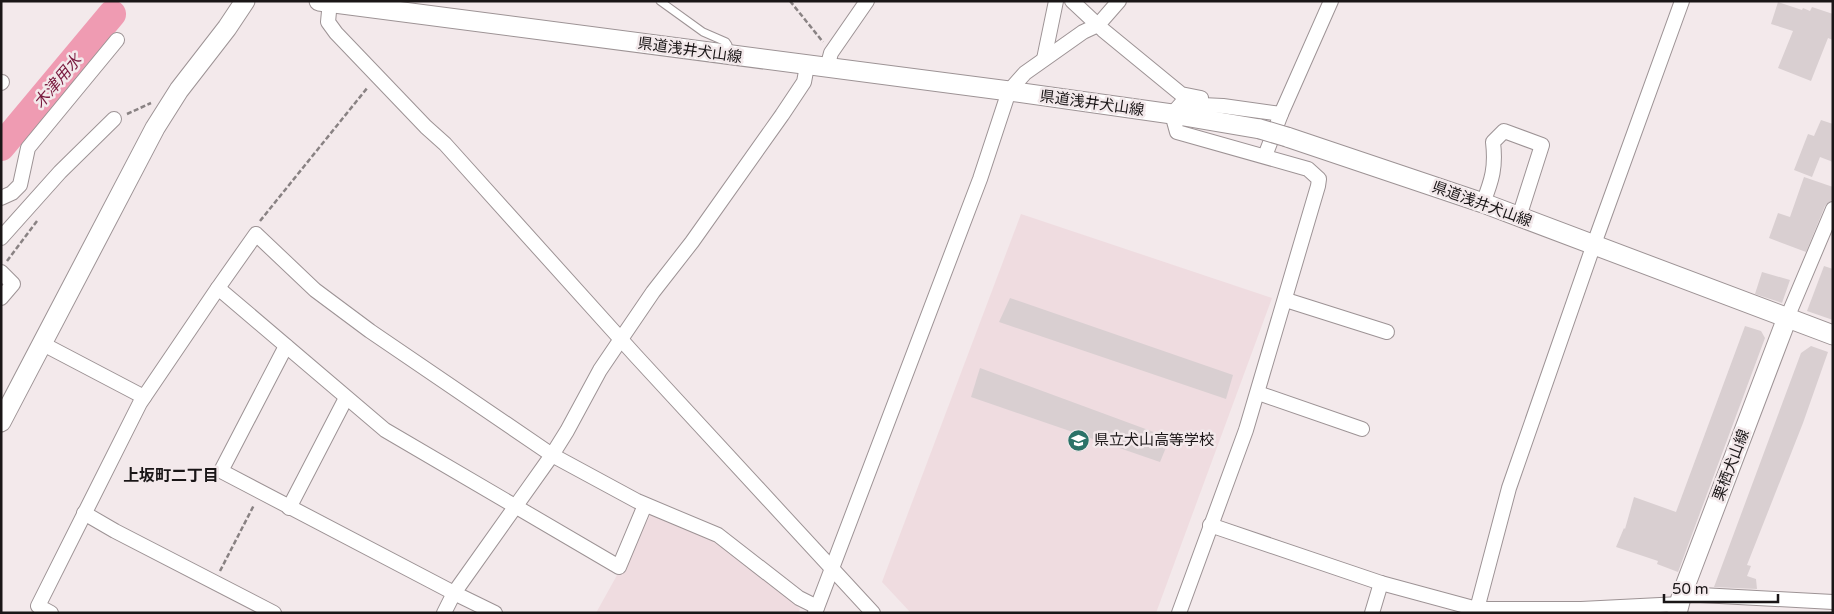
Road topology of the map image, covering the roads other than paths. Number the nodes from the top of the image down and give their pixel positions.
1 (245, 1) edge
2 (660, 1) edge
3 (867, 1) edge
4 (1056, 1) edge
5 (1072, 1) edge
6 (1119, 1) edge
7 (1331, 1) edge
8 (1682, 1) edge
9 (326, 2) edge
10 (1098, 25) junction
11 (117, 40) dead end
12 (726, 55) junction
13 (1044, 59) junction
14 (829, 60) junction
15 (807, 66) junction
16 (1010, 91) junction
17 (1223, 106) junction
18 (1172, 114) junction
19 (1281, 114) junction
20 (114, 119) road end
21 (1265, 156) junction
22 (1, 198) edge
23 (1483, 203) junction
24 (1833, 209) edge
25 (1519, 217) junction
26 (1, 238) edge
27 (1594, 244) junction
28 (1, 272) edge
29 (218, 288) junction
30 (1, 298) edge
31 (1286, 300) junction
32 (1787, 318) junction
33 (1387, 332) dead end
34 (1833, 335) edge
35 (621, 339) junction
36 (43, 344) junction
37 (286, 346) junction
38 (1258, 393) junction
39 (144, 397) junction
40 (346, 398) junction
41 (1, 422) edge
42 (1362, 429) dead end
43 (552, 455) junction
44 (645, 505) junction
45 (516, 507) junction
46 (289, 508) junction
47 (84, 514) junction
48 (1210, 525) junction
49 (831, 568) junction
50 (1381, 583) junction
51 (454, 593) junction
52 (1833, 602) edge
53 (1680, 604) edge
54 (1477, 609) junction
55 (816, 610) edge
56 (52, 613) edge
57 (274, 613) edge
58 (444, 613) edge
59 (494, 613) edge
60 (872, 613) edge
61 (1179, 613) edge
62 (1372, 613) edge

1 - 36 main road
2 - 12 lane
3 - 14 street
4 - 13 street
5 - 10 street
6 - 10 street
7 - 19 street
8 - 27 street
9 - 12 main road, 県道浅井犬山線
9 - 35 street
10 - 13 street
10 - 17 street
11 - 22 street
12 - 15 main road, 県道浅井犬山線
13 - 16 street
14 - 15 main road, 県道浅井犬山線
14 - 16 main road, 県道浅井犬山線
15 - 35 street
16 - 18 main road, 県道浅井犬山線
16 - 49 street
17 - 18 street
17 - 19 street
18 - 21 street
18 - 23 main road, 県道浅井犬山線, bridge
19 - 21 street
20 - 26 street
21 - 31 street
23 - 25 main road, 県道浅井犬山線
23 - 25 street
24 - 32 street
25 - 27 main road, 県道浅井犬山線
27 - 32 main road, 県道浅井犬山線
27 - 54 street
28 - 30 street
29 - 37 street
29 - 39 street
29 - 43 street
31 - 33 street
31 - 38 street
32 - 34 main road, 県道浅井犬山線
32 - 53 main road, 栗栖犬山線
35 - 43 street
35 - 49 street
36 - 39 street
36 - 41 main road
37 - 40 street
37 - 46 street
38 - 42 street
38 - 48 street
39 - 47 street
40 - 45 street
40 - 46 street
43 - 44 street
43 - 45 street
44 - 45 street
44 - 55 street
45 - 51 street
46 - 51 street
47 - 56 street
47 - 57 street
48 - 50 street
48 - 61 street
49 - 55 street
49 - 60 street
50 - 54 street
50 - 62 street
51 - 58 street
51 - 59 street
52 - 53 street
53 - 54 street

